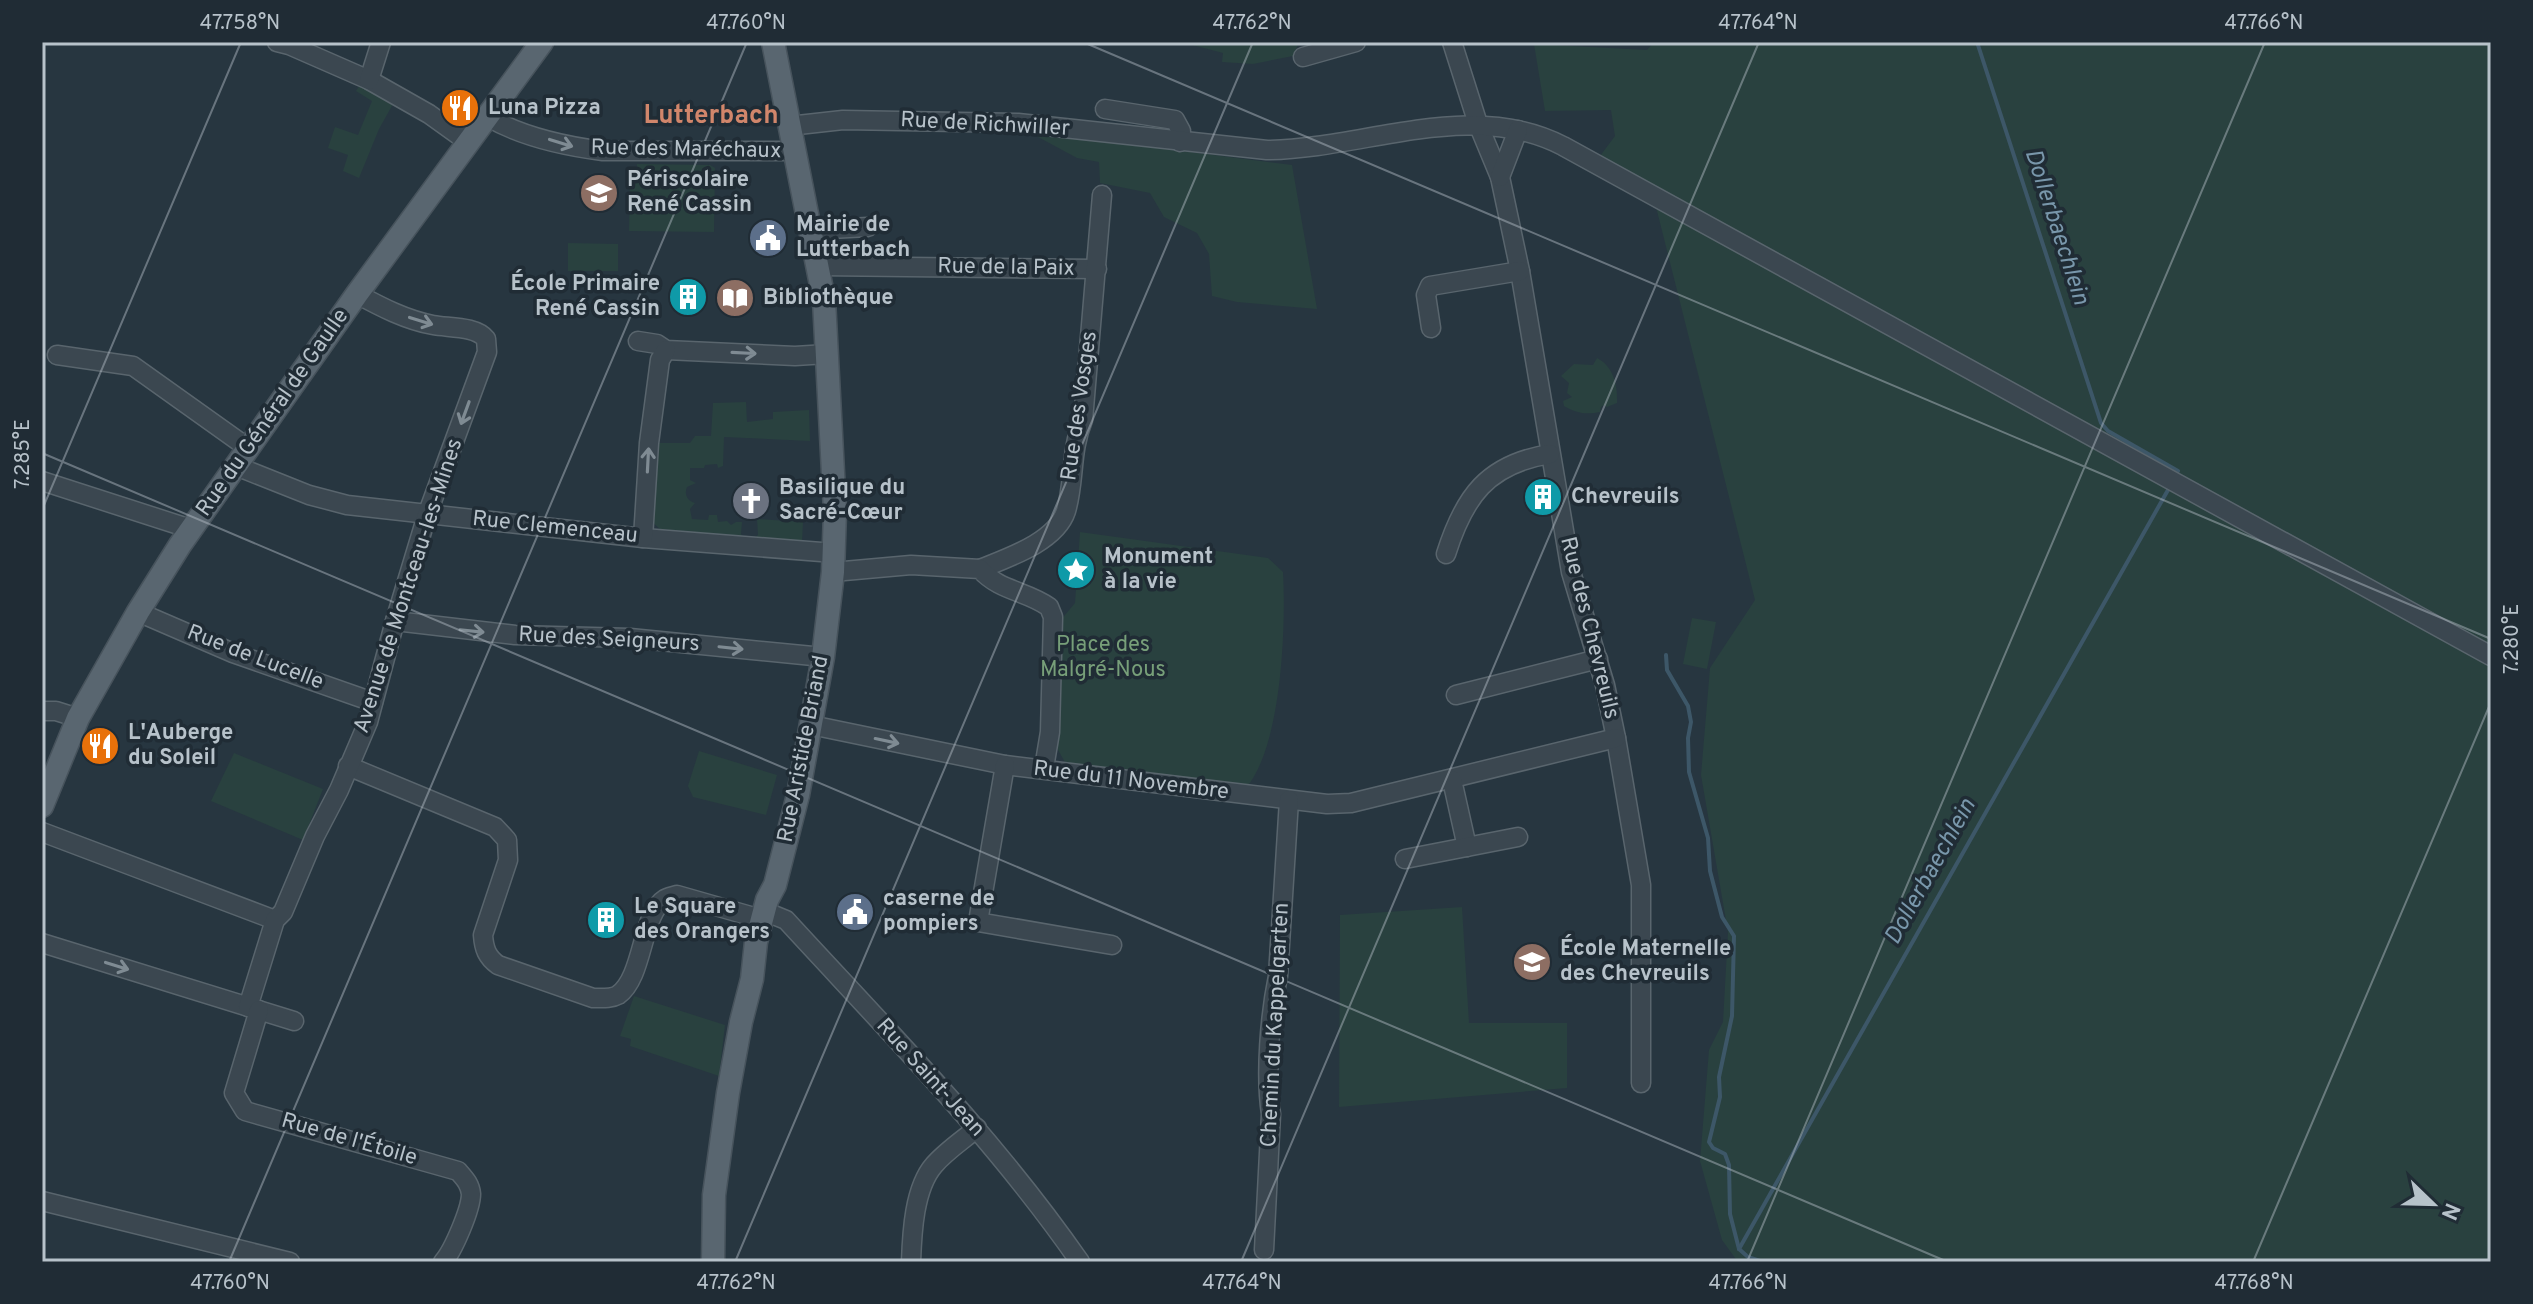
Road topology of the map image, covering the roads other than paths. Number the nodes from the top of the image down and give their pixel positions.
1 (277, 42) edge
2 (381, 42) edge
3 (542, 42) edge
4 (773, 42) edge
5 (1356, 42) edge
6 (1452, 42) edge
7 (1303, 57) dead end
8 (369, 80) junction
9 (1105, 109) dead end
10 (488, 117) junction
11 (1478, 124) junction
12 (789, 126) junction
13 (1518, 130) junction
14 (468, 142) junction
15 (1180, 142) junction
16 (794, 151) junction
17 (1500, 177) junction
18 (1102, 195) dead end
19 (868, 227) dead end
20 (811, 230) junction
21 (819, 266) junction
22 (1097, 269) junction
23 (1520, 271) junction
24 (357, 294) junction
25 (1431, 328) dead end
26 (638, 341) dead end
27 (666, 350) junction
28 (827, 354) junction
29 (57, 355) dead end
30 (1550, 454) junction
31 (242, 457) junction
32 (42, 481) edge
33 (427, 515) junction
34 (191, 529) junction
35 (643, 538) junction
36 (1446, 554) dead end
37 (834, 562) junction
38 (980, 569) junction
39 (138, 612) junction
40 (395, 621) junction
41 (2491, 656) edge
42 (823, 657) junction
43 (1598, 659) junction
44 (1456, 695) dead end
45 (373, 702) junction
46 (42, 711) edge
47 (78, 718) junction
48 (811, 725) junction
49 (1616, 738) junction
50 (1005, 765) junction
51 (348, 766) junction
52 (1044, 768) junction
53 (1452, 780) junction
54 (1289, 800) junction
55 (42, 806) edge
56 (42, 832) edge
57 (1518, 837) dead end
58 (1467, 847) junction
59 (1405, 859) dead end
60 (763, 915) junction
61 (275, 920) junction
62 (42, 943) edge
63 (1112, 945) dead end
64 (254, 1008) junction
65 (294, 1021) dead end
66 (1641, 1083) dead end
67 (977, 1128) junction
68 (42, 1201) edge
69 (1264, 1250) dead end
70 (290, 1262) edge
71 (443, 1262) edge
72 (713, 1262) edge
73 (911, 1262) edge
74 (1080, 1262) edge

1 - 8 street
2 - 8 street
3 - 10 main road, Rue du Général de Gaulle
4 - 12 main road, Rue Aristide Briand
5 - 7 street
6 - 11 street, Rue des Chevreuils
8 - 14 street
9 - 15 street
10 - 14 main road, Rue du Général de Gaulle
10 -> 16 street, Rue des Maréchaux
11 - 13 street, Rue de Richwiller
11 - 15 street, Rue de Richwiller
11 - 17 street, Rue des Chevreuils
12 - 15 street, Rue de Richwiller
12 - 16 main road, Rue Aristide Briand
13 - 17 street
13 - 41 street, Rue de Richwiller
14 - 24 main road, Rue du Général de Gaulle
16 - 20 main road, Rue Aristide Briand
17 - 23 street, Rue des Chevreuils
18 - 22 street, Rue des Vosges
19 - 20 street
20 - 21 main road, Rue Aristide Briand
21 - 22 street, Rue de la Paix
21 - 28 main road, Rue Aristide Briand
22 - 38 street, Rue des Vosges
23 - 25 street
23 - 30 street, Rue des Chevreuils
24 - 31 main road, Rue du Général de Gaulle
24 -> 33 street, Avenue de Montceau-les-Mines
26 - 27 street
27 -> 28 street
35 -> 27 street
28 - 37 main road, Rue Aristide Briand
29 - 31 street, Rue Clemenceau
30 - 36 street
30 - 43 street, Rue des Chevreuils
31 - 33 street, Rue Clemenceau
31 - 34 main road, Rue du Général de Gaulle
32 - 34 street
33 - 35 street, Rue Clemenceau
33 - 40 street, Avenue de Montceau-les-Mines
34 - 39 main road, Rue du Général de Gaulle
35 - 37 street, Rue Clemenceau
37 - 38 street, Rue Clemenceau
37 - 42 main road, Rue Aristide Briand
38 - 52 street
39 - 45 street, Rue de Lucelle
39 - 47 main road, Rue du Général de Gaulle
40 -> 42 street, Rue des Seigneurs
40 - 45 street, Avenue de Montceau-les-Mines
42 - 48 main road, Rue Aristide Briand
43 - 44 street
43 - 49 street, Rue des Chevreuils
45 - 51 street, Avenue de Montceau-les-Mines
46 - 47 street
47 - 55 main road, Rue du Général de Gaulle
48 -> 50 street, Rue du 11 Novembre
48 - 60 main road, Rue Aristide Briand
49 - 53 street, Rue du 11 Novembre
49 - 66 street, Rue des Chevreuils
50 - 52 street, Rue du 11 Novembre
50 - 63 street
51 - 60 street, Rue Saint-Jean
51 - 61 street, Avenue de Montceau-les-Mines
52 - 54 street, Rue du 11 Novembre
53 - 54 street, Rue du 11 Novembre
53 - 58 street
54 - 69 street, Chemin du Kappelgarten
56 - 61 street
57 - 58 street
58 - 59 street
60 - 67 street, Rue Saint-Jean
60 - 72 main road, Rue Aristide Briand
61 - 64 street, Avenue de Montceau-les-Mines
62 -> 64 street
64 - 65 street
64 - 71 street, Rue de l'Étoile
67 - 73 street
67 - 74 street, Rue Saint-Jean
68 - 70 street

